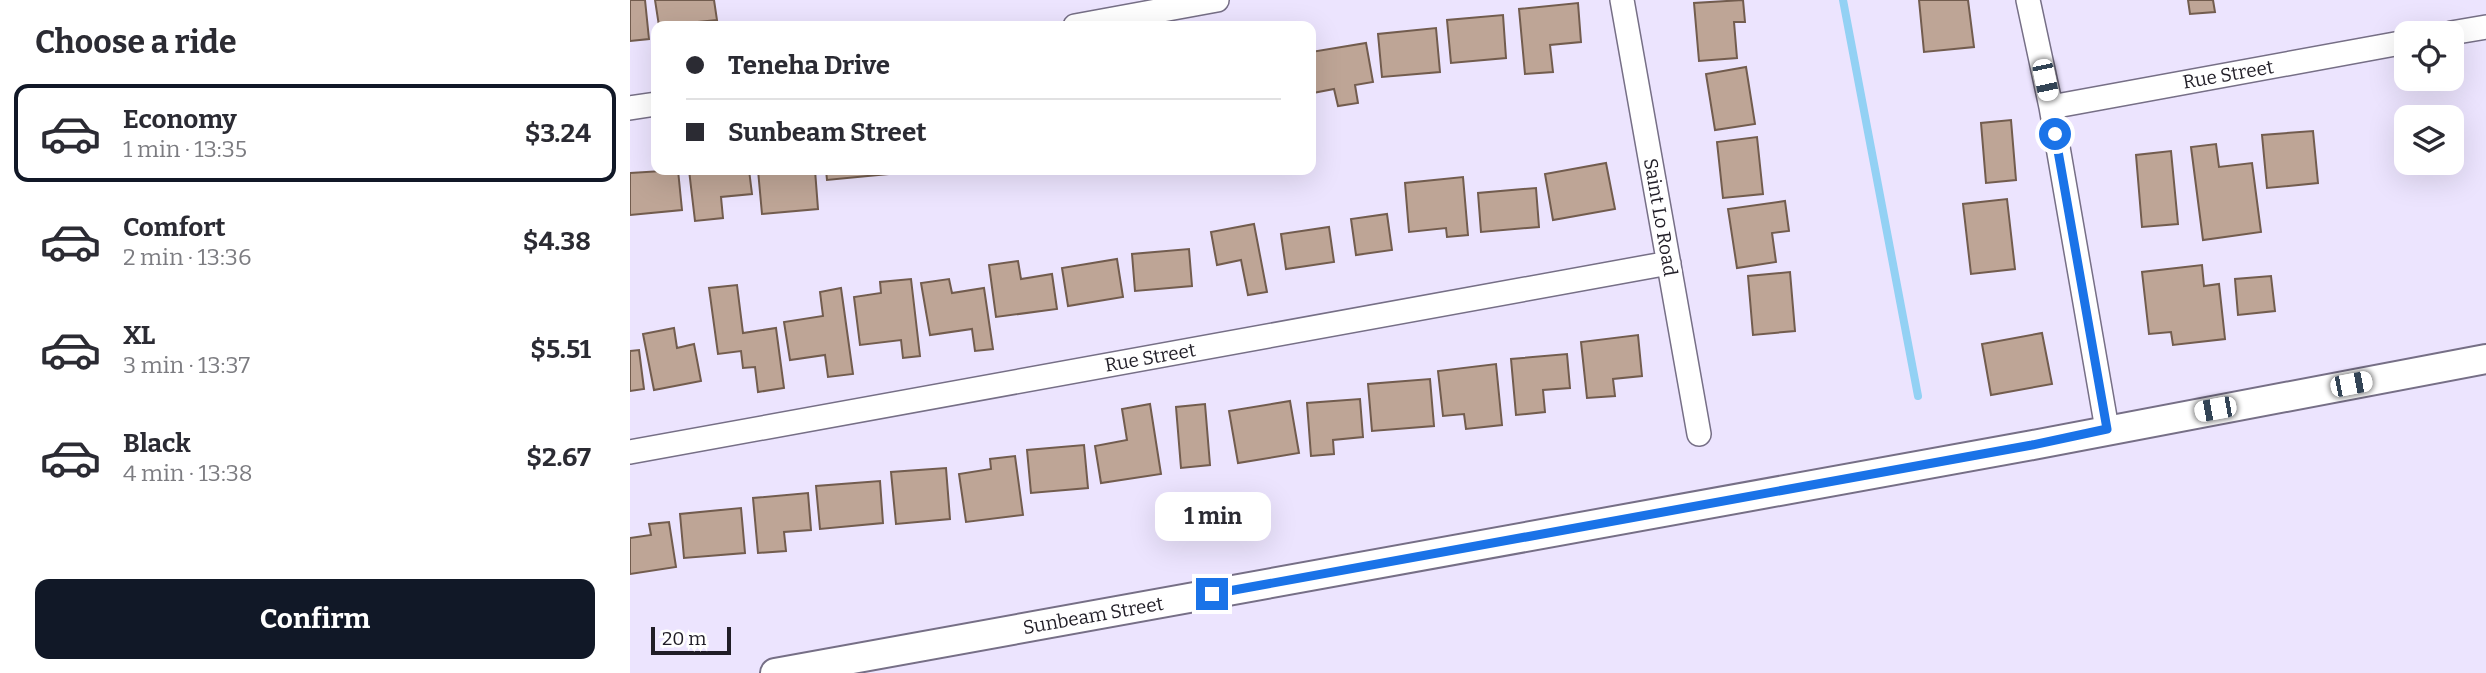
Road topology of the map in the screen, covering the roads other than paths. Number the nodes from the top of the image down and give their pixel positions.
1 (1217, 0) edge
2 (1622, 0) edge
3 (2028, 0) edge
4 (1102, 21) edge
5 (2486, 27) edge
6 (2464, 31) edge
7 (2394, 43) edge
8 (651, 105) edge
9 (2051, 107) junction
10 (630, 108) edge
11 (1669, 263) junction
12 (2486, 359) edge
13 (2107, 429) junction
14 (1699, 434) dead end
15 (630, 452) edge
16 (775, 673) edge

1 - 4 street
2 - 11 street, Saint Lo Road
3 - 9 street
5 - 6 street
7 - 9 street, Rue Street
8 - 10 street
9 - 13 street
11 - 14 street, Saint Lo Road
11 - 15 street, Rue Street
12 - 13 street, Sunbeam Street
13 - 16 street, Sunbeam Street

